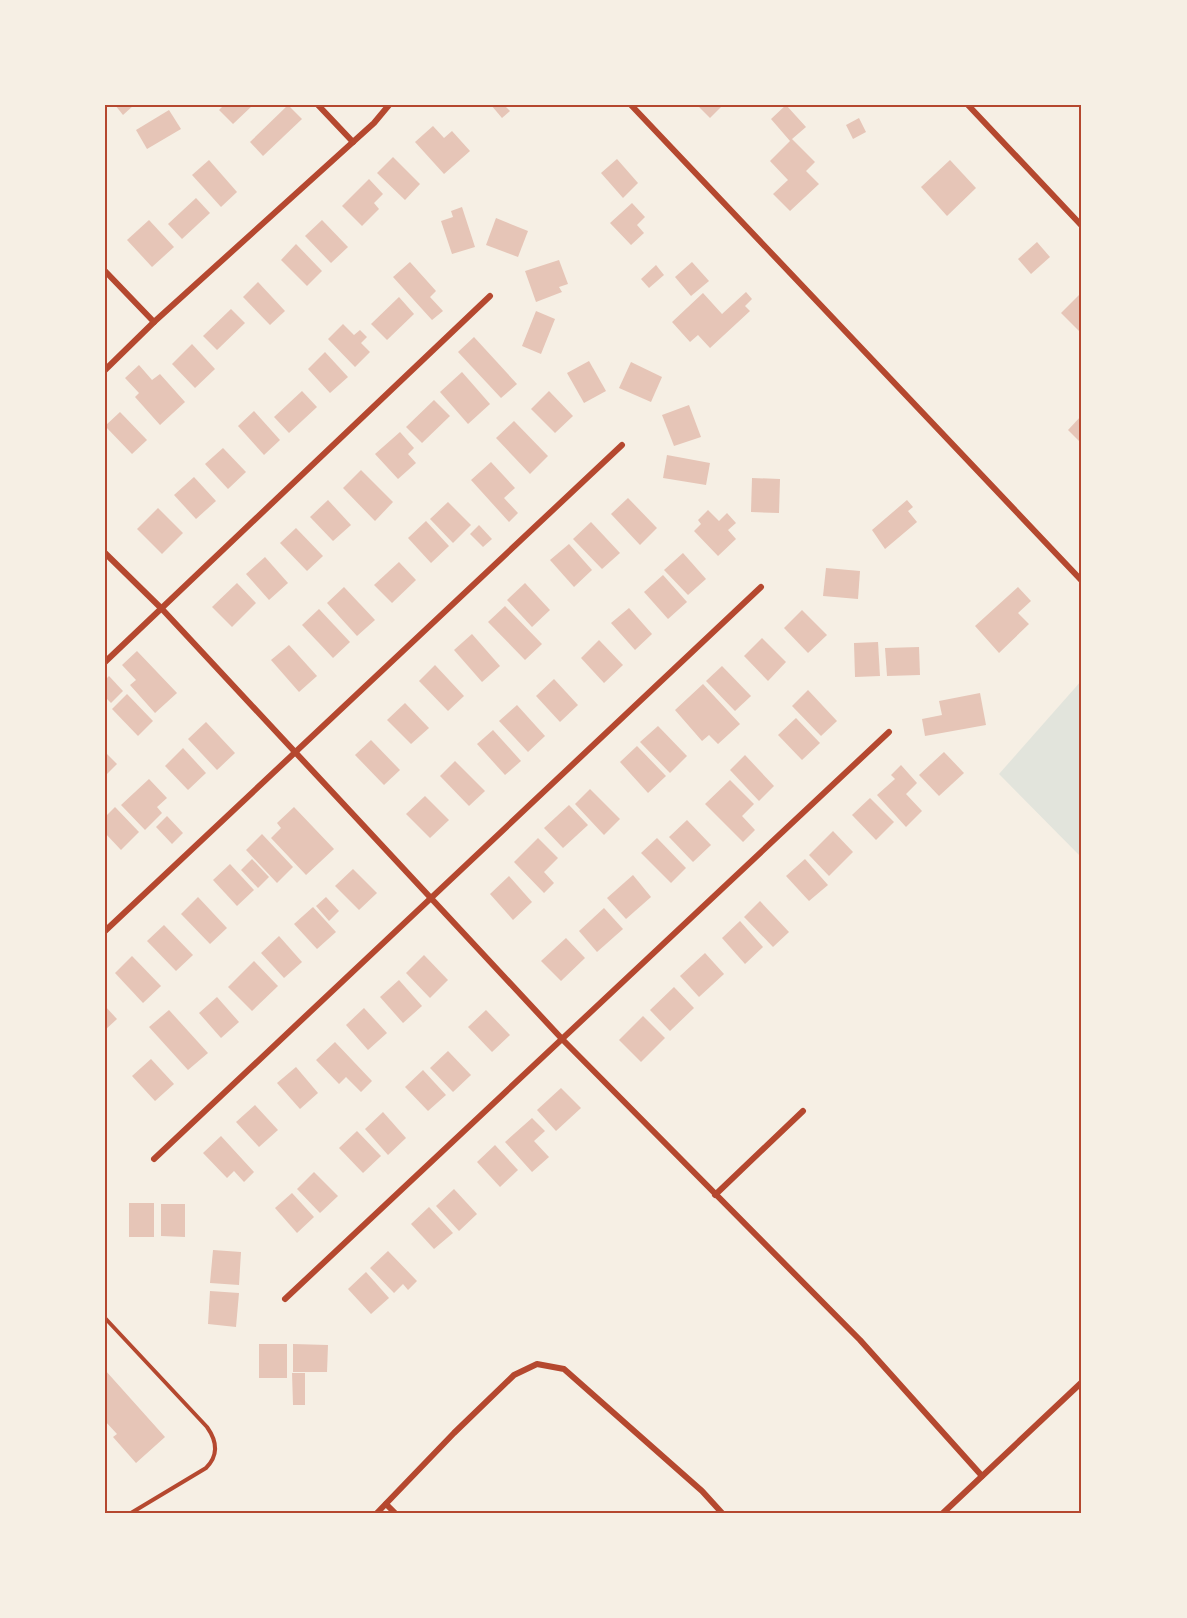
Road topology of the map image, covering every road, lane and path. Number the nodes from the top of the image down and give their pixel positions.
1 (318, 105) edge
2 (389, 105) edge
3 (631, 105) edge
4 (968, 105) edge
5 (353, 142) junction
6 (1082, 226) edge
7 (105, 270) edge
8 (490, 296) dead end
9 (154, 322) junction
10 (105, 370) edge
11 (622, 446) dead end
12 (105, 553) edge
13 (1082, 581) edge
14 (761, 587) dead end
15 (162, 609) junction
16 (105, 662) edge
17 (890, 732) dead end
18 (296, 752) junction
19 (432, 898) junction
20 (105, 931) edge
21 (562, 1040) junction
22 (803, 1111) dead end
23 (154, 1159) dead end
24 (715, 1195) junction
25 (285, 1299) dead end
26 (105, 1318) edge
27 (1082, 1382) edge
28 (982, 1476) junction
29 (386, 1504) junction
30 (131, 1513) edge
31 (377, 1513) edge
32 (395, 1513) edge
33 (722, 1513) edge
34 (943, 1513) edge

1 - 5 street
2 - 5 street
3 - 13 street
4 - 6 street
5 - 9 street
7 - 9 street
8 - 15 street
9 - 10 street
11 - 18 street
12 - 15 street
14 - 19 street
15 - 16 street
15 - 18 street
17 - 21 street
18 - 19 street
18 - 20 street
19 - 21 street
19 - 23 street
21 - 24 street
21 - 25 street
22 - 24 street
24 - 28 street
26 - 30 lane
27 - 28 street
28 - 34 street
29 - 31 street
29 - 32 street
29 - 33 street

